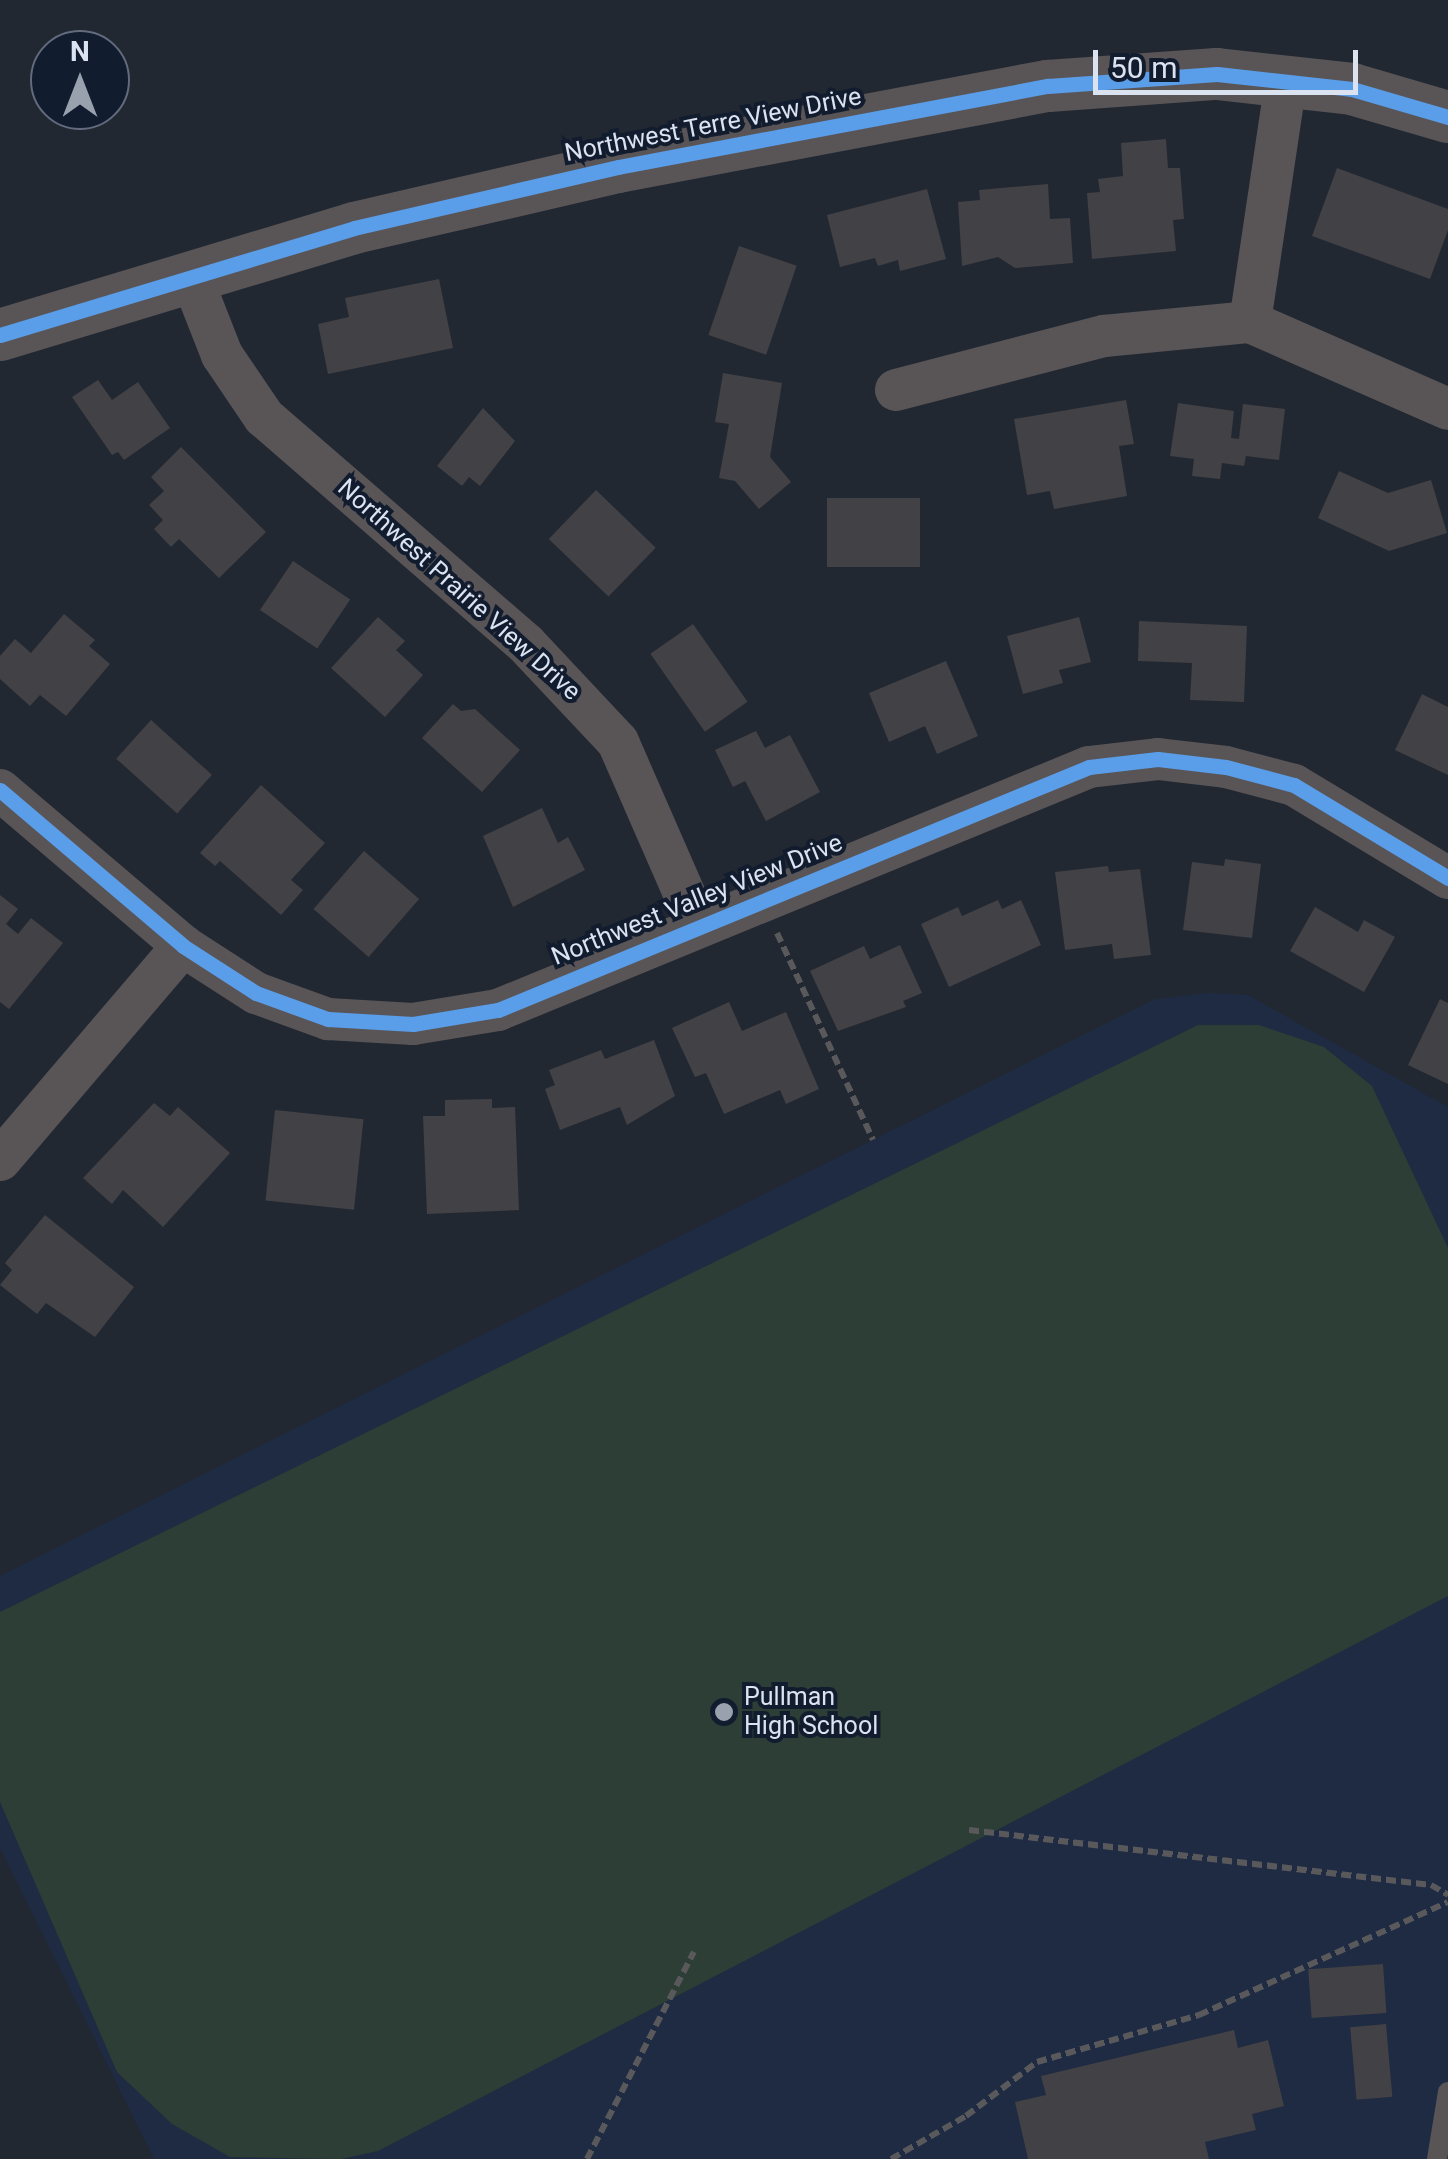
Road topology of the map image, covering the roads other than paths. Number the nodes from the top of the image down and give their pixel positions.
1 (1286, 81) junction
2 (1448, 117) edge
3 (191, 276) junction
4 (1250, 322) junction
5 (0, 335) edge
6 (896, 390) dead end
7 (1448, 409) edge
8 (0, 790) edge
9 (1448, 878) edge
10 (698, 924) junction
11 (182, 946) junction
12 (0, 1160) edge
13 (1448, 2092) edge
14 (1437, 2159) edge

1 - 2 street, Northwest Terre View Drive
1 - 3 street, Northwest Terre View Drive
1 - 4 street
3 - 5 street, Northwest Terre View Drive
3 - 10 street, Northwest Prairie View Drive
4 - 6 street
4 - 7 street
8 - 11 street, Northwest Valley View Drive
9 - 10 street, Northwest Valley View Drive
10 - 11 street, Northwest Valley View Drive
11 - 12 street
13 - 14 lane

